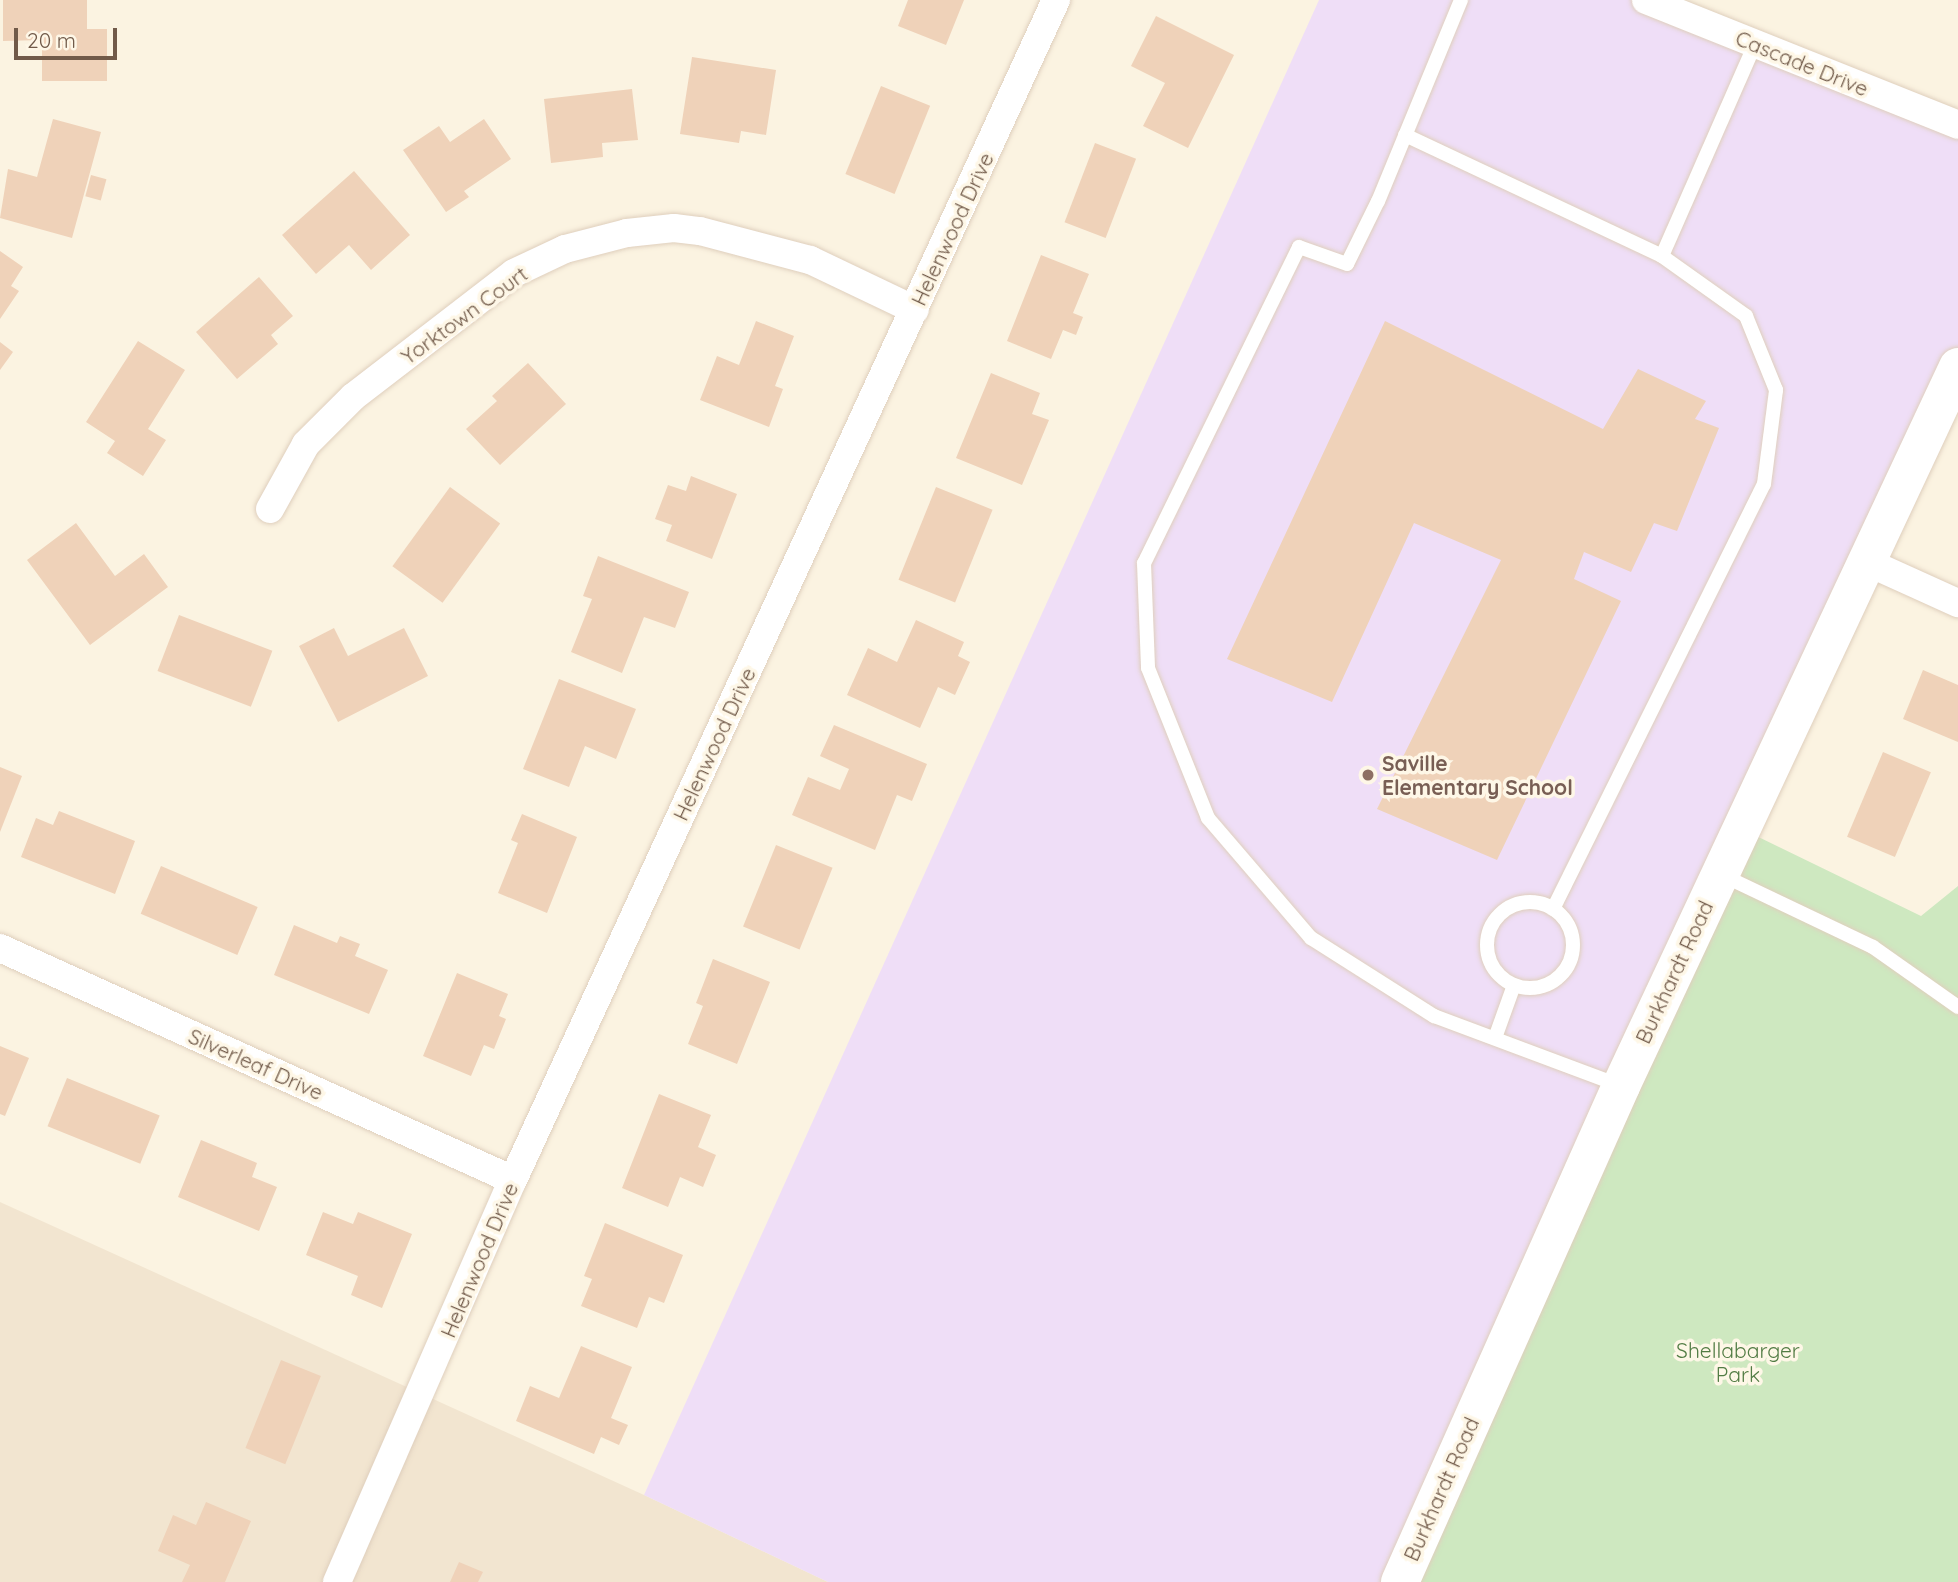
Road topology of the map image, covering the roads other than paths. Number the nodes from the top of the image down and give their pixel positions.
1 (1056, 0) edge
2 (1461, 0) edge
3 (1646, 0) edge
4 (1755, 44) junction
5 (1958, 125) edge
6 (1405, 135) junction
7 (1662, 256) junction
8 (915, 310) junction
9 (1958, 367) edge
10 (270, 509) dead end
11 (1867, 562) junction
12 (1958, 604) edge
13 (1720, 874) junction
14 (1553, 909) junction
15 (0, 948) edge
16 (1514, 985) junction
17 (1958, 1007) edge
18 (1495, 1038) junction
19 (1621, 1086) junction
20 (513, 1180) junction
21 (337, 1582) edge
22 (1400, 1582) edge

1 - 8 street, Helenwood Drive
2 - 6 lane
3 - 4 street, Cascade Drive
4 - 5 street, Cascade Drive
4 - 7 lane
6 - 7 lane
6 - 18 lane
7 - 14 lane
8 - 10 street, Yorktown Court
8 - 20 street, Helenwood Drive
9 - 11 main road, Burkhardt Road
11 - 12 street
11 - 13 main road, Burkhardt Road
13 - 17 lane
13 - 19 main road, Burkhardt Road
14 - 16 lane
14 - 16 lane
15 - 20 street, Silverleaf Drive
16 - 18 lane
18 - 19 lane
19 - 22 main road, Burkhardt Road
20 - 21 street, Helenwood Drive

